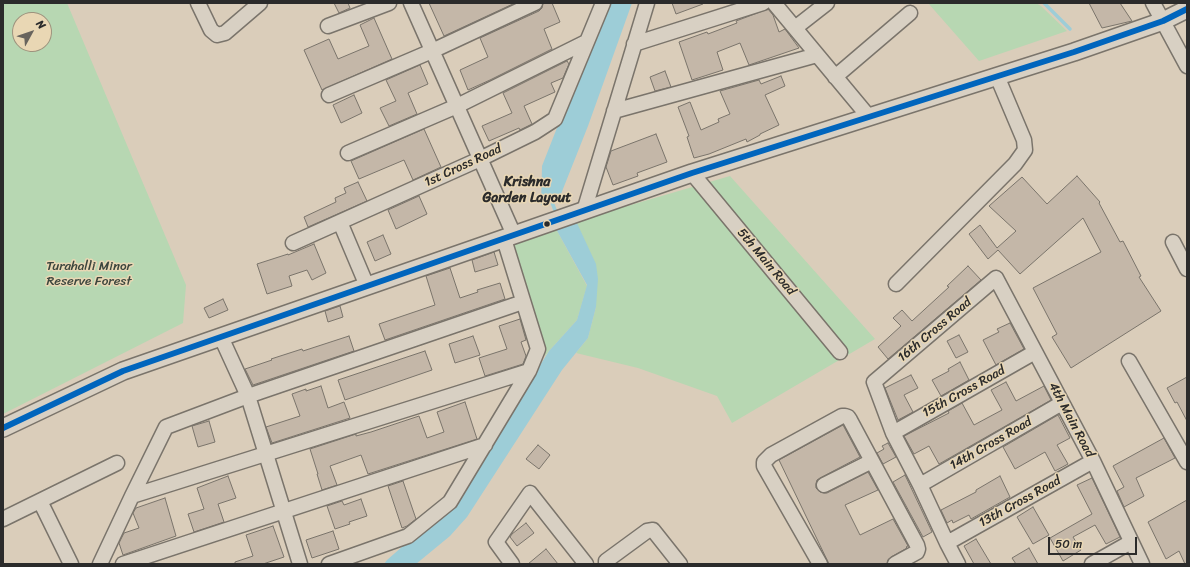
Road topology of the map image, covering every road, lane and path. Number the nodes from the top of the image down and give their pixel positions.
1 (198, 3) edge
2 (260, 3) edge
3 (389, 3) edge
4 (411, 3) edge
5 (535, 3) edge
6 (603, 3) edge
7 (647, 3) edge
8 (763, 3) edge
9 (774, 3) edge
10 (827, 3) edge
11 (1153, 3) edge
12 (1187, 10) edge
13 (910, 13) dead end
14 (1164, 21) junction
15 (328, 26) dead end
16 (795, 28) junction
17 (586, 42) junction
18 (634, 44) junction
19 (432, 51) junction
20 (817, 55) junction
21 (1187, 66) edge
22 (997, 76) junction
23 (835, 77) junction
24 (329, 95) dead end
25 (457, 106) junction
26 (614, 111) junction
27 (869, 117) junction
28 (348, 153) dead end
29 (480, 158) junction
30 (692, 173) junction
31 (579, 212) junction
32 (340, 222) junction
33 (509, 237) junction
34 (1173, 242) dead end
35 (293, 243) dead end
36 (1187, 269) edge
37 (996, 278) joint
38 (896, 284) dead end
39 (367, 286) junction
40 (523, 302) junction
41 (221, 337) junction
42 (840, 352) dead end
43 (1035, 352) junction
44 (1130, 361) dead end
45 (529, 371) junction
46 (248, 396) junction
47 (1062, 403) junction
48 (3, 428) edge
49 (893, 433) junction
50 (484, 445) junction
51 (266, 454) junction
52 (1093, 461) junction
53 (872, 462) junction
54 (1187, 462) edge
55 (117, 463) dead end
56 (920, 484) junction
57 (824, 485) dead end
58 (132, 496) junction
59 (40, 501) junction
60 (284, 511) junction
61 (3, 519) edge
62 (1131, 542) junction
63 (947, 543) junction
64 (510, 563) edge
65 (70, 564) edge
66 (100, 564) edge
67 (123, 564) edge
68 (300, 564) edge
69 (329, 564) edge
70 (586, 564) edge
71 (606, 564) edge
72 (680, 564) edge
73 (820, 564) edge
74 (895, 564) edge
75 (958, 564) edge
76 (1092, 564) edge
77 (1142, 564) edge

1 - 2 street
3 - 15 street
4 - 19 street
5 - 19 street
6 - 17 street, 1st Cross Road
7 - 18 street
8 - 18 street
9 - 16 street
10 - 16 street
11 - 14 street
12 - 14 street
13 - 23 street
14 - 21 street
14 - 22 street
16 - 20 street
17 - 25 street
17 - 29 street, 1st Cross Road
18 - 26 street
19 - 24 street
19 - 25 street
20 - 23 street
20 - 26 street
22 - 27 street
22 - 38 street
23 - 27 street
25 - 28 street
25 - 29 street
26 - 31 street
27 - 30 street
29 - 32 street, 1st Cross Road
29 - 33 street
30 - 31 street
30 - 42 street, 5th Main Road
31 - 33 street
32 - 35 street, 1st Cross Road
32 - 39 street
33 - 39 street
33 - 40 street
34 - 36 street
37 - 43 street, 4th Main Road
37 - 49 street, 16th Cross Road
39 - 41 street
40 - 45 street
40 - 46 street
41 - 46 street
41 - 48 street
43 - 47 street, 4th Main Road
43 - 49 street, 15th Cross Road
44 - 54 street
45 - 50 street
45 - 51 street
46 - 51 street
46 - 58 street
47 - 52 street, 4th Main Road
47 - 56 street, 14th Cross Road
49 - 56 street
50 - 60 street
50 - 69 street
51 - 58 street
51 - 60 street
52 - 62 street, 4th Main Road
52 - 63 street, 13th Cross Road
53 - 57 street
53 - 73 street
53 - 74 street
55 - 59 street
56 - 63 street
58 - 66 street
59 - 61 street
59 - 65 street
60 - 67 street
60 - 68 street
62 - 76 street
62 - 77 street, 4th Main Road
63 - 75 street
64 - 70 street
71 - 72 street

